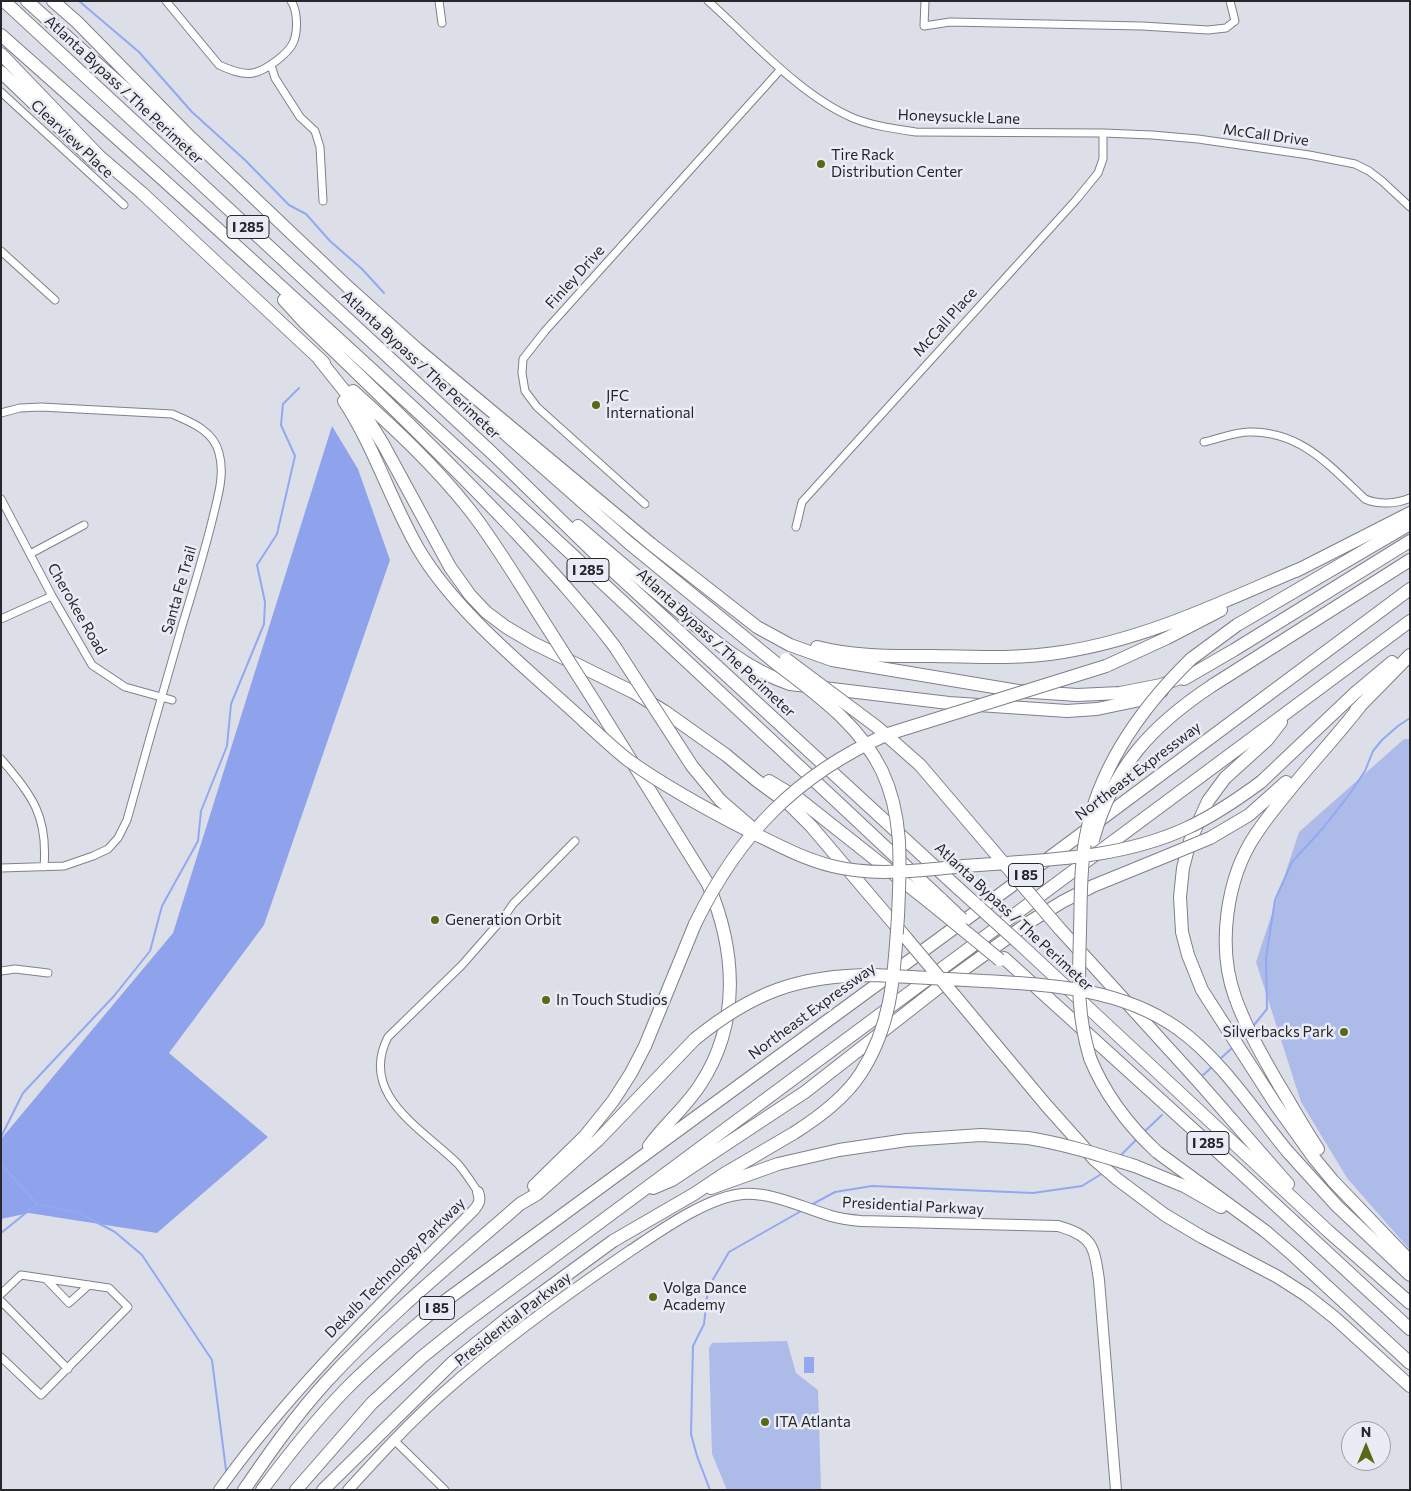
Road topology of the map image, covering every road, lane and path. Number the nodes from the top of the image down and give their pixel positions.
1 (4, 1) edge
2 (27, 1) edge
3 (53, 1) edge
4 (166, 1) edge
5 (291, 1) edge
6 (439, 1) edge
7 (708, 1) edge
8 (925, 1) edge
9 (1230, 1) edge
10 (442, 23) dead end
11 (1, 34) edge
12 (1, 54) edge
13 (271, 65) junction
14 (781, 68) junction
15 (1, 72) edge
16 (1, 92) edge
17 (1103, 133) junction
18 (142, 194) junction
19 (322, 200) dead end
20 (124, 205) dead end
21 (1410, 207) edge
22 (284, 226) junction
23 (232, 242) junction
24 (1, 252) edge
25 (55, 300) dead end
26 (290, 332) junction
27 (417, 349) junction
28 (319, 359) junction
29 (1, 413) edge
30 (1204, 442) dead end
31 (492, 453) junction
32 (1410, 498) edge
33 (1, 499) edge
34 (645, 504) dead end
35 (1410, 513) edge
36 (1410, 524) edge
37 (84, 525) dead end
38 (796, 526) dead end
39 (1410, 541) edge
40 (30, 554) junction
41 (1410, 560) edge
42 (1302, 568) junction
43 (1410, 589) edge
44 (52, 596) junction
45 (726, 602) junction
46 (1, 619) edge
47 (1410, 621) edge
48 (1410, 649) edge
49 (1410, 655) edge
50 (781, 662) junction
51 (1191, 674) junction
52 (162, 697) junction
53 (172, 700) dead end
54 (1361, 705) junction
55 (1291, 709) junction
56 (726, 755) junction
57 (1, 759) edge
58 (766, 839) junction
59 (574, 841) dead end
60 (1, 868) edge
61 (44, 868) junction
62 (938, 903) junction
63 (1080, 934) junction
64 (1, 971) edge
65 (48, 973) dead end
66 (640, 1158) junction
67 (478, 1192) joint
68 (694, 1194) junction
69 (635, 1196) junction
70 (520, 1204) junction
71 (1371, 1219) junction
72 (1328, 1230) junction
73 (1293, 1255) junction
74 (1410, 1260) edge
75 (1410, 1275) edge
76 (46, 1279) junction
77 (89, 1285) junction
78 (1, 1294) edge
79 (1, 1300) edge
80 (1410, 1303) edge
81 (1410, 1329) edge
82 (1, 1357) edge
83 (1410, 1363) edge
84 (68, 1368) junction
85 (1410, 1386) edge
86 (394, 1440) junction
87 (219, 1490) edge
88 (244, 1490) edge
89 (262, 1490) edge
90 (296, 1490) edge
91 (323, 1490) edge
92 (348, 1490) edge
93 (445, 1490) edge
94 (1116, 1490) edge

1 - 31 highway, Atlanta Bypass / The Perimeter / I 285
2 - 22 highway
3 - 22 highway
4 - 13 street
5 - 13 street
6 - 10 street
7 - 14 street, Honeysuckle Lane
8 - 9 street
11 - 23 highway, I 285
12 - 18 highway
13 - 19 street
14 - 17 street, Honeysuckle Lane
14 - 34 street, Finley Drive
15 - 18 highway
16 - 20 street, Clearview Place
17 - 21 street, McCall Drive
17 - 38 street, McCall Place
18 - 26 highway
22 - 27 highway
23 - 58 highway, bridge
23 - 62 highway, I 285
24 - 25 street
26 - 28 highway
26 - 58 highway, bridge
27 - 45 highway
27 - 50 highway
28 - 56 highway
28 - 66 highway, bridge
29 - 52 street, Santa Fe Trail
30 - 32 street
31 - 51 highway
31 - 72 highway, Atlanta Bypass / The Perimeter / I 285, bridge
33 - 40 street, Cherokee Road
35 - 42 highway
36 - 63 highway, bridge
37 - 40 street
39 - 51 highway
40 - 44 street, Cherokee Road
41 - 63 highway, bridge
42 - 45 highway
42 - 70 highway, bridge
43 - 66 highway, Northeast Expressway / I 85
44 - 46 street
44 - 52 street, Cherokee Road
45 - 51 highway
47 - 55 highway, I 85
48 - 58 highway, bridge
49 - 54 highway
50 - 68 highway, bridge
50 - 72 highway, bridge
52 - 53 street, Cherokee Road
52 - 61 street, Santa Fe Trail
54 - 69 highway, bridge
54 - 71 highway
55 - 69 highway, I 85
55 - 71 highway
56 - 62 highway
56 - 85 highway, bridge
57 - 61 street
59 - 67 street, Dekalb Technology Parkway
60 - 61 street, Santa Fe Trail
62 - 81 highway, I 285, bridge
63 - 73 highway, bridge
64 - 65 street
66 - 89 highway, Northeast Expressway / I 85
67 - 87 street, Dekalb Technology Parkway
68 - 73 highway, bridge
68 - 91 highway
69 - 90 highway, I 85
70 - 75 highway, bridge
70 - 88 highway
71 - 74 highway
72 - 80 highway, Atlanta Bypass / The Perimeter / I 285
73 - 83 highway
76 - 77 street
76 - 77 street
76 - 78 street
77 - 84 street
79 - 84 street
82 - 84 street
86 - 92 street, Presidential Parkway
86 - 93 street
86 - 94 street, Presidential Parkway

